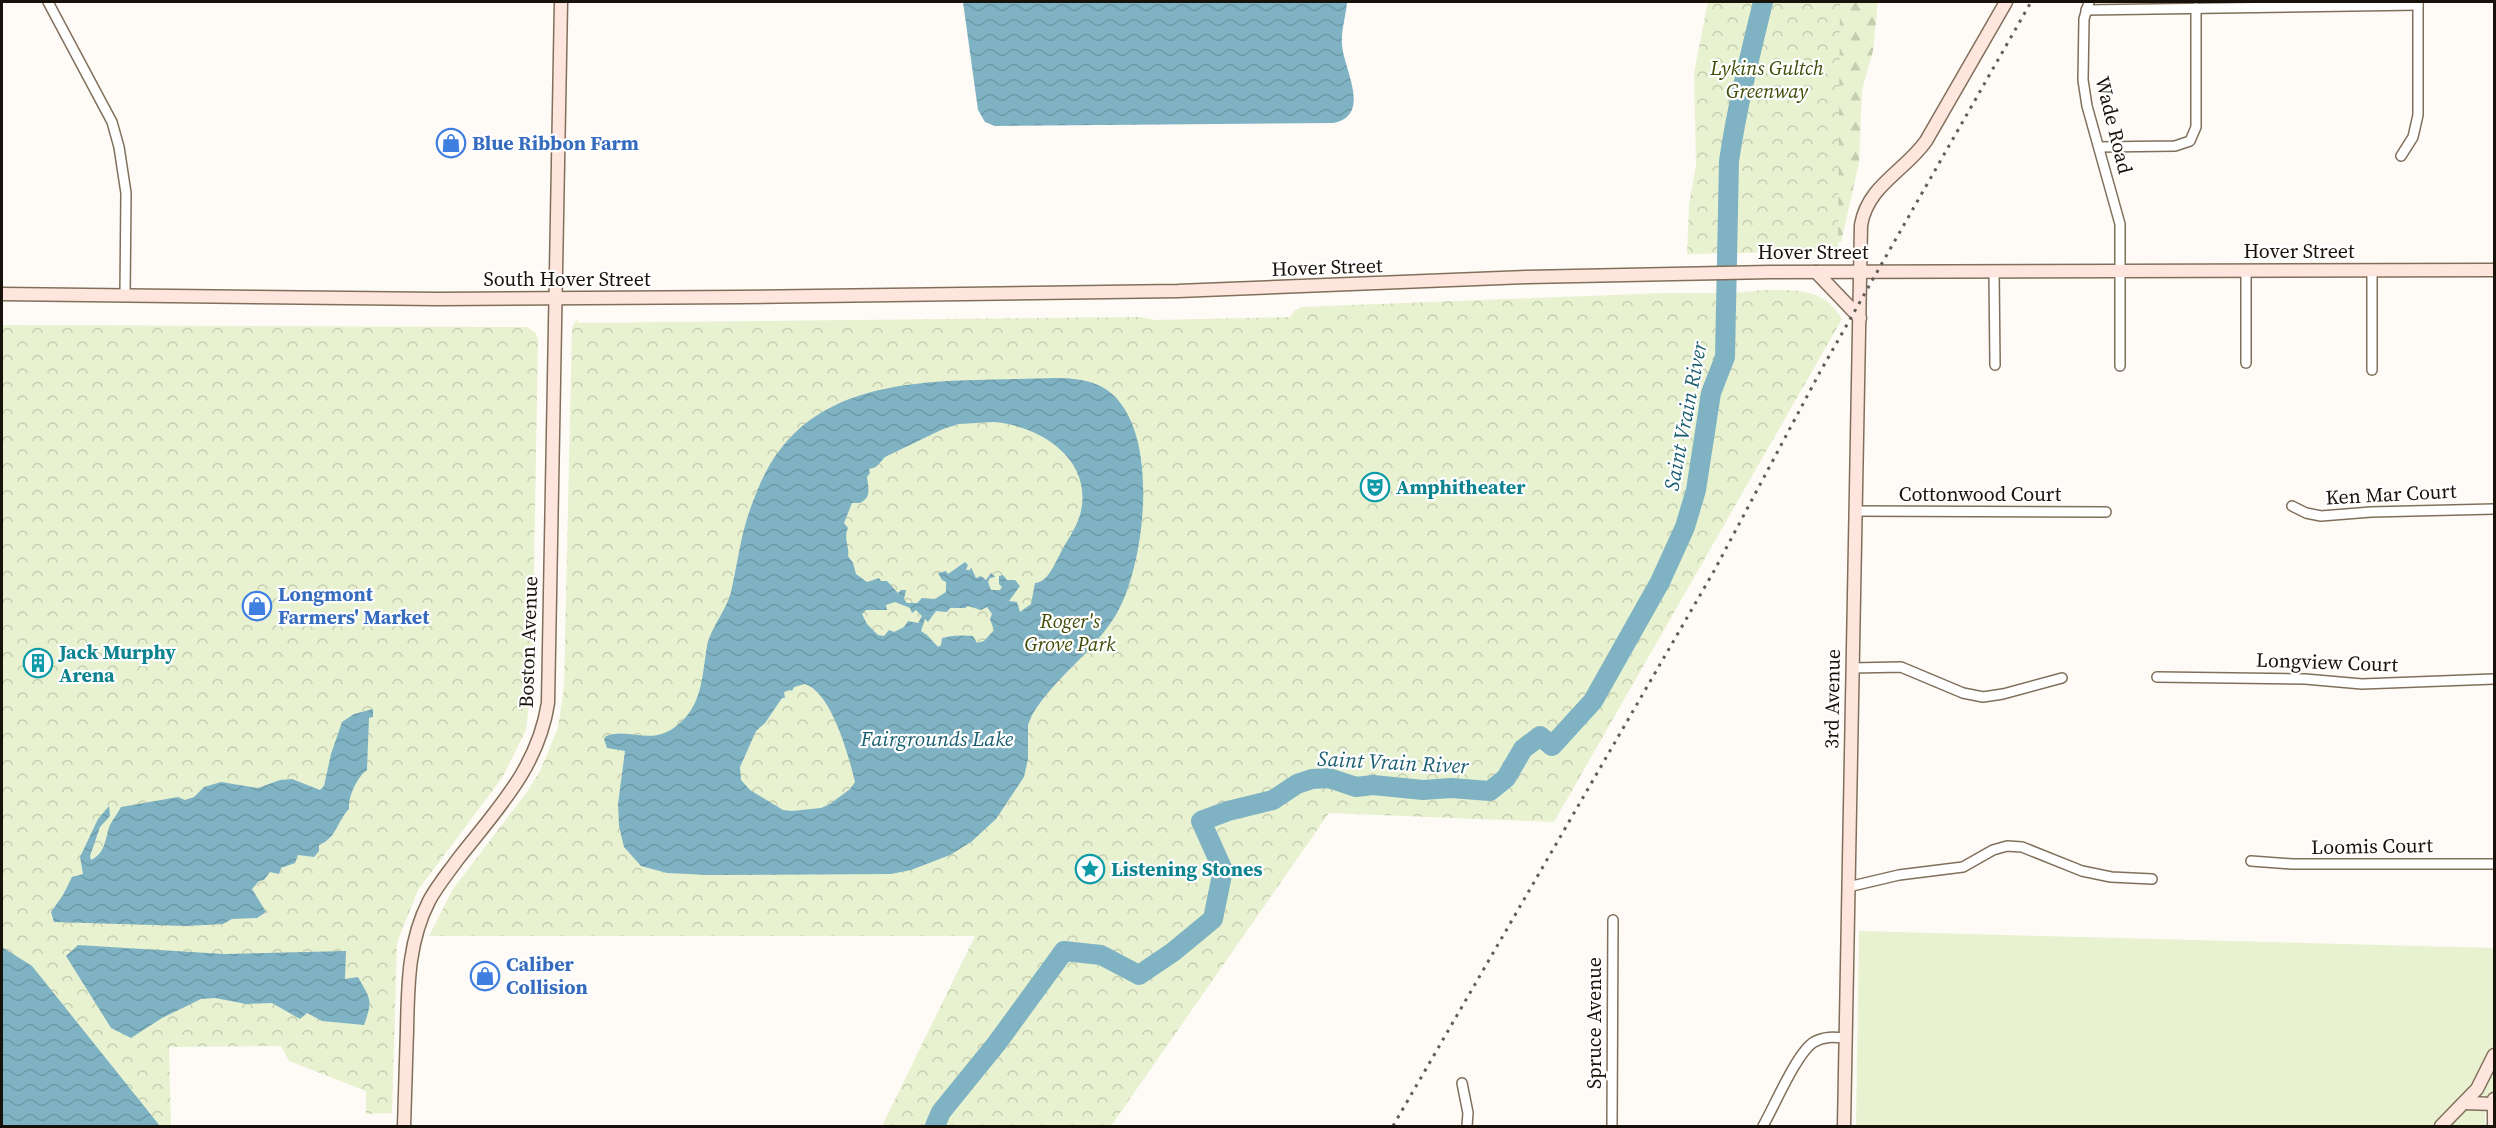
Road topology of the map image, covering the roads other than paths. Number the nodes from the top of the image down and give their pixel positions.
1 (48, 2) edge
2 (561, 2) edge
3 (2006, 2) edge
4 (2418, 3) edge
5 (2088, 6) edge
6 (2196, 8) junction
7 (2099, 147) junction
8 (2401, 156) dead end
9 (2246, 270) junction
10 (2372, 270) junction
11 (2494, 270) edge
12 (1994, 271) junction
13 (2120, 271) junction
14 (1816, 272) junction
15 (1861, 272) junction
16 (1133, 292) joint
17 (2, 294) edge
18 (125, 295) junction
19 (556, 299) junction
20 (1860, 318) junction
21 (2246, 363) dead end
22 (1995, 365) dead end
23 (2120, 366) dead end
24 (2372, 370) dead end
25 (2292, 506) dead end
26 (2494, 509) edge
27 (1855, 511) junction
28 (2106, 512) dead end
29 (1852, 668) junction
30 (2157, 677) dead end
31 (2062, 678) dead end
32 (2494, 679) edge
33 (2251, 861) dead end
34 (2494, 864) edge
35 (2152, 879) dead end
36 (1848, 887) junction
37 (1613, 920) dead end
38 (1846, 1038) junction
39 (2494, 1055) edge
40 (1462, 1083) dead end
41 (2494, 1099) edge
42 (2464, 1103) junction
43 (2494, 1104) edge
44 (404, 1126) edge
45 (1467, 1126) edge
46 (1612, 1126) edge
47 (1763, 1126) edge
48 (1844, 1126) edge
49 (2442, 1126) edge
50 (2494, 1126) edge

1 - 18 street
2 - 19 street, Boston Avenue
3 - 15 street, 3rd Avenue
4 - 6 street
4 - 8 street
5 - 6 street
5 - 7 street, Wade Road
6 - 7 street
7 - 13 street, Wade Road
9 - 10 street, Hover Street
9 - 13 street, Hover Street
9 - 21 street
10 - 11 street, Hover Street
10 - 24 street
12 - 13 street, Hover Street
12 - 15 street, Hover Street
12 - 22 street
13 - 23 street, Wade Road
14 - 15 street, Hover Street
14 - 16 street, Hover Street
14 - 20 street
15 - 20 street, 3rd Avenue
16 - 19 street, South Hover Street
17 - 18 street, South Hover Street
18 - 19 street, South Hover Street
19 - 44 street, Boston Avenue
20 - 27 street, 3rd Avenue
25 - 26 street, Ken Mar Court
27 - 28 street, Cottonwood Court
27 - 29 street, 3rd Avenue
29 - 31 street
29 - 36 street, 3rd Avenue
30 - 32 street, Longview Court
33 - 34 street, Loomis Court
35 - 36 street
36 - 38 street, 3rd Avenue
37 - 46 street, Spruce Avenue
38 - 47 street
38 - 48 street, 3rd Avenue
39 - 42 street
40 - 45 street
41 - 43 street
42 - 43 street
42 - 49 street
43 - 50 street

